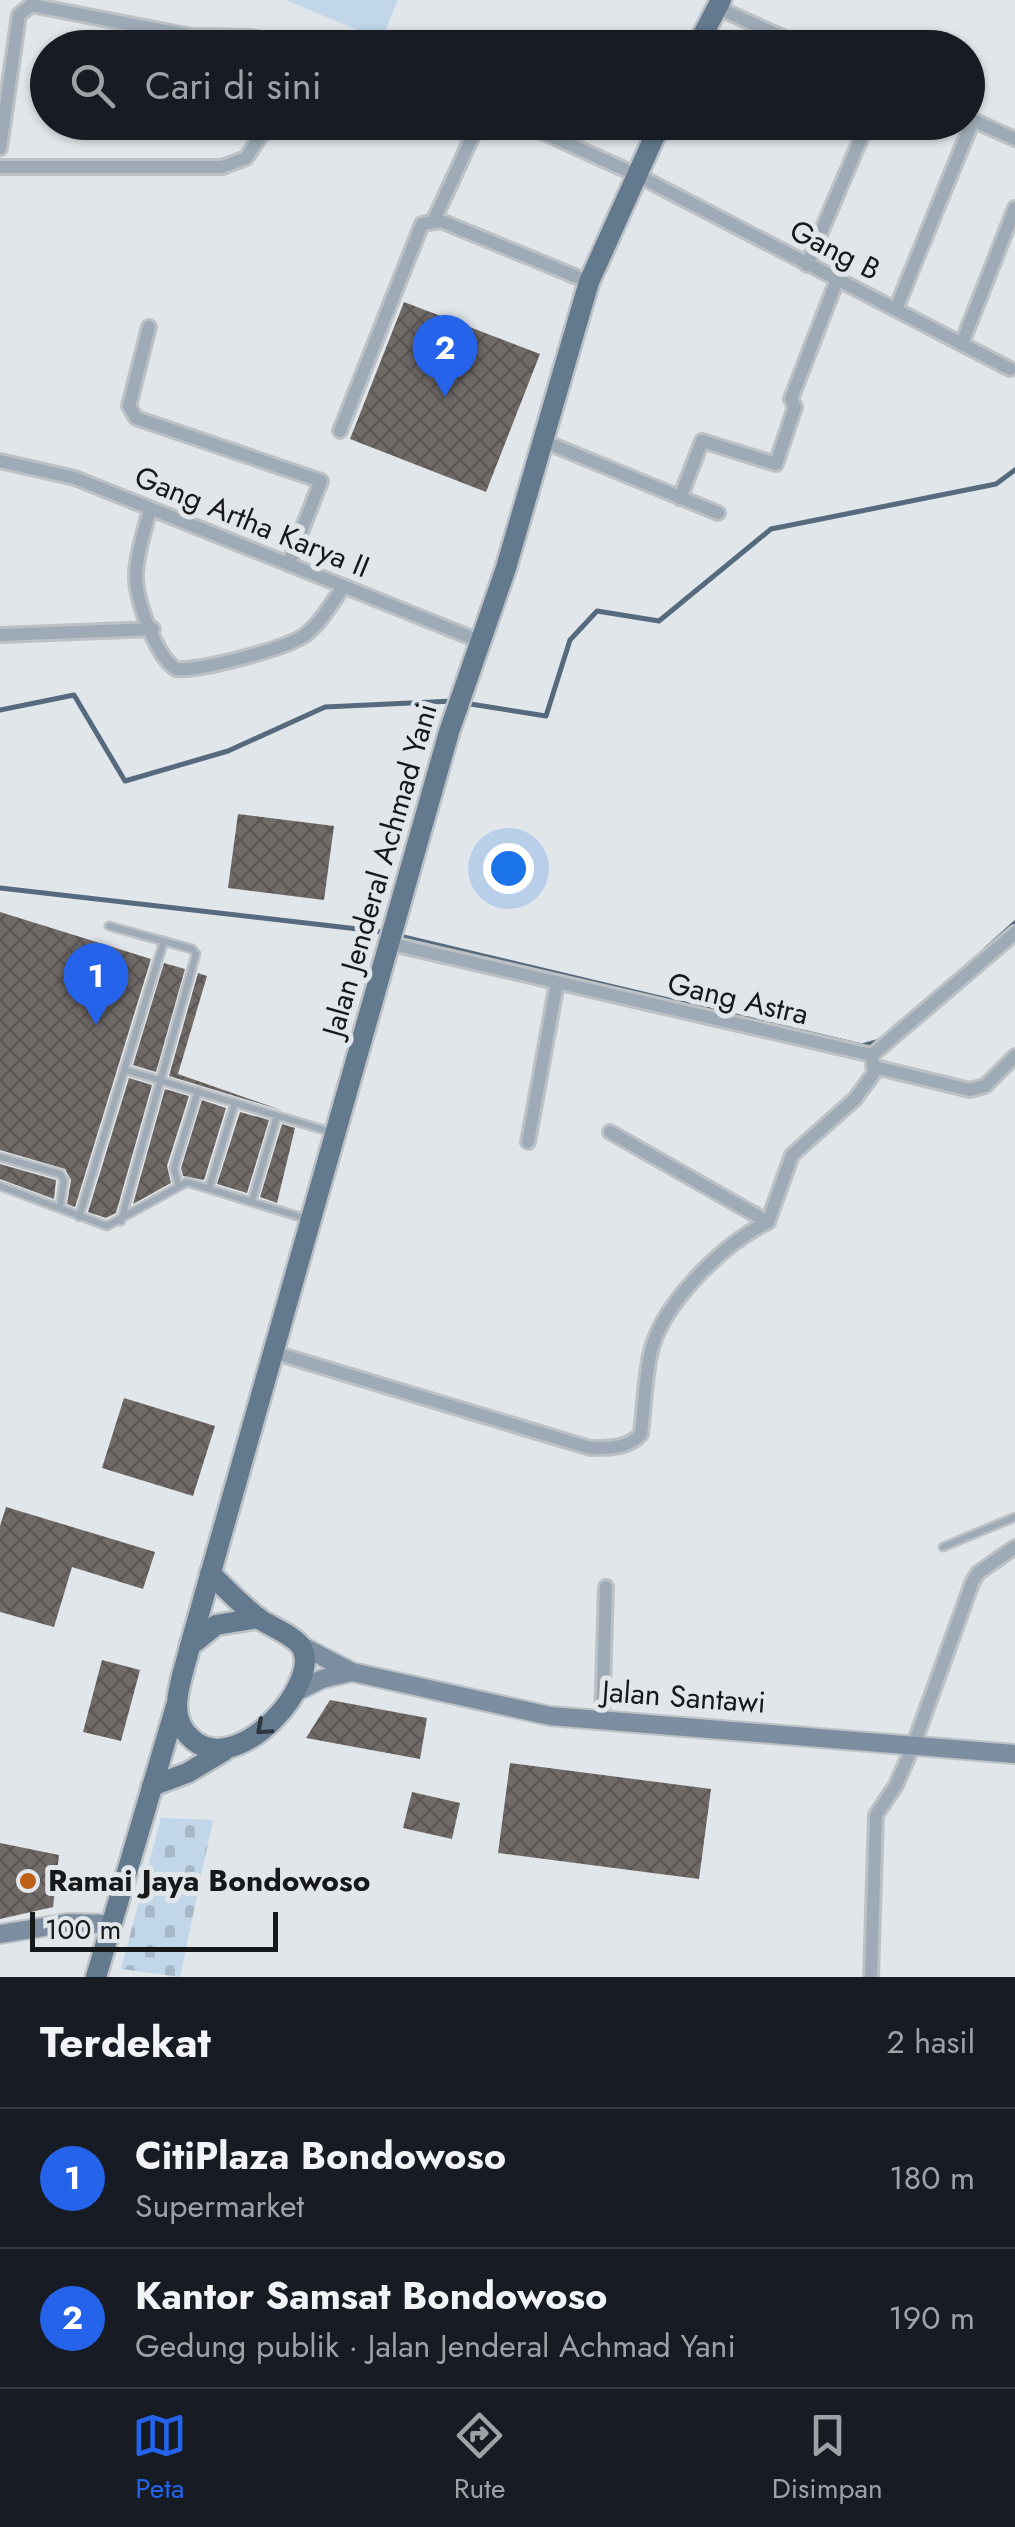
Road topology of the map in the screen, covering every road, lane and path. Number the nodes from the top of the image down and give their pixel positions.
1 (720, 4) edge
2 (157, 30) edge
3 (706, 30) edge
4 (771, 30) edge
5 (6, 57) edge
6 (985, 124) edge
7 (1014, 135) edge
8 (258, 140) edge
9 (471, 140) edge
10 (560, 140) edge
11 (654, 140) edge
12 (860, 140) edge
13 (962, 140) edge
14 (0, 148) edge
15 (0, 167) edge
16 (637, 175) junction
17 (1015, 208) edge
18 (434, 220) junction
19 (807, 265) junction
20 (837, 280) junction
21 (589, 282) junction
22 (896, 309) junction
23 (149, 327) dead end
24 (962, 342) junction
25 (1010, 369) dead end
26 (340, 431) dead end
27 (543, 441) junction
28 (0, 461) edge
29 (680, 498) junction
30 (150, 509) junction
31 (718, 514) dead end
32 (289, 563) junction
33 (344, 586) junction
34 (152, 629) junction
35 (0, 634) edge
36 (482, 642) junction
37 (110, 926) dead end
38 (394, 933) junction
39 (1015, 933) edge
40 (164, 942) junction
41 (557, 983) junction
42 (1015, 1056) edge
43 (874, 1061) junction
44 (126, 1070) junction
45 (160, 1079) junction
46 (198, 1091) junction
47 (235, 1102) junction
48 (277, 1116) junction
49 (610, 1132) dead end
50 (335, 1133) junction
51 (528, 1142) dead end
52 (0, 1157) edge
53 (178, 1184) junction
54 (0, 1186) edge
55 (209, 1188) junction
56 (252, 1201) junction
57 (60, 1206) junction
58 (79, 1216) junction
59 (308, 1219) junction
60 (121, 1222) junction
61 (768, 1222) junction
62 (272, 1352) junction
63 (1015, 1517) edge
64 (942, 1546) dead end
65 (1015, 1547) edge
66 (210, 1572) junction
67 (606, 1587) dead end
68 (259, 1618) junction
69 (190, 1646) junction
70 (300, 1646) junction
71 (352, 1672) junction
72 (294, 1693) junction
73 (177, 1704) junction
74 (602, 1721) junction
75 (914, 1744) junction
76 (224, 1751) junction
77 (1015, 1754) edge
78 (152, 1786) junction
79 (111, 1924) junction
80 (0, 1934) edge
81 (96, 1977) edge
82 (871, 1977) edge

1 - 3 main road
1 - 4 street
2 - 5 street
5 - 14 street
6 - 7 street
8 - 15 street
9 - 18 street
10 - 16 street, Gang B
11 - 16 main road, Jalan Jenderal Achmad Yani
12 - 19 street
13 - 22 street
16 - 19 street, Gang B
16 - 21 main road, Jalan Jenderal Achmad Yani
17 - 24 street
18 - 21 street
18 - 26 street
19 - 20 street, Gang B
20 - 22 street, Gang B
20 - 29 street
21 - 27 main road, Jalan Jenderal Achmad Yani
22 - 24 street, Gang B
23 - 32 street
24 - 25 street, Gang B
27 - 29 street
27 - 36 main road, Jalan Jenderal Achmad Yani
28 - 30 street, Gang Artha Karya II
29 - 31 street
30 - 32 street, Gang Artha Karya II
30 - 34 street
32 - 33 street, Gang Artha Karya II
33 - 34 street
33 - 36 street, Gang Artha Karya II
34 - 35 street
36 - 38 main road, Jalan Jenderal Achmad Yani
37 - 40 lane
38 - 41 street, Gang Astra
38 - 50 main road, Jalan Jenderal Achmad Yani
39 - 43 street
40 - 44 lane
40 - 45 lane
41 - 43 street, Gang Astra
41 - 51 street
42 - 43 street, Gang Astra
43 - 61 street
44 - 45 lane
44 - 58 lane
45 - 46 lane
45 - 60 lane
46 - 47 lane
46 - 53 lane
47 - 48 lane
47 - 55 lane
48 - 50 lane
48 - 56 lane
49 - 61 street
50 - 59 main road, Jalan Jenderal Achmad Yani
52 - 57 lane
53 - 55 lane
53 - 60 lane
54 - 57 lane
55 - 56 lane
56 - 59 lane
57 - 58 lane
58 - 60 lane
59 - 62 main road, Jalan Jenderal Achmad Yani
61 - 62 street
62 - 66 main road, Jalan Jenderal Achmad Yani
63 - 64 lane
65 - 75 street
66 - 68 main road
66 - 69 main road, Jalan Jenderal Achmad Yani
67 - 74 street
68 - 69 main road
68 - 70 main road
69 - 73 main road
70 - 71 main road, Jalan Santawi
70 - 72 main road
71 - 72 main road
71 - 74 main road, Jalan Santawi
72 -> 76 main road
73 - 76 main road
73 - 78 main road
74 - 75 main road, Jalan Santawi
75 - 77 main road, Jalan Santawi
75 - 82 street
76 - 78 main road
78 - 79 main road
79 - 80 main road
79 - 81 main road

